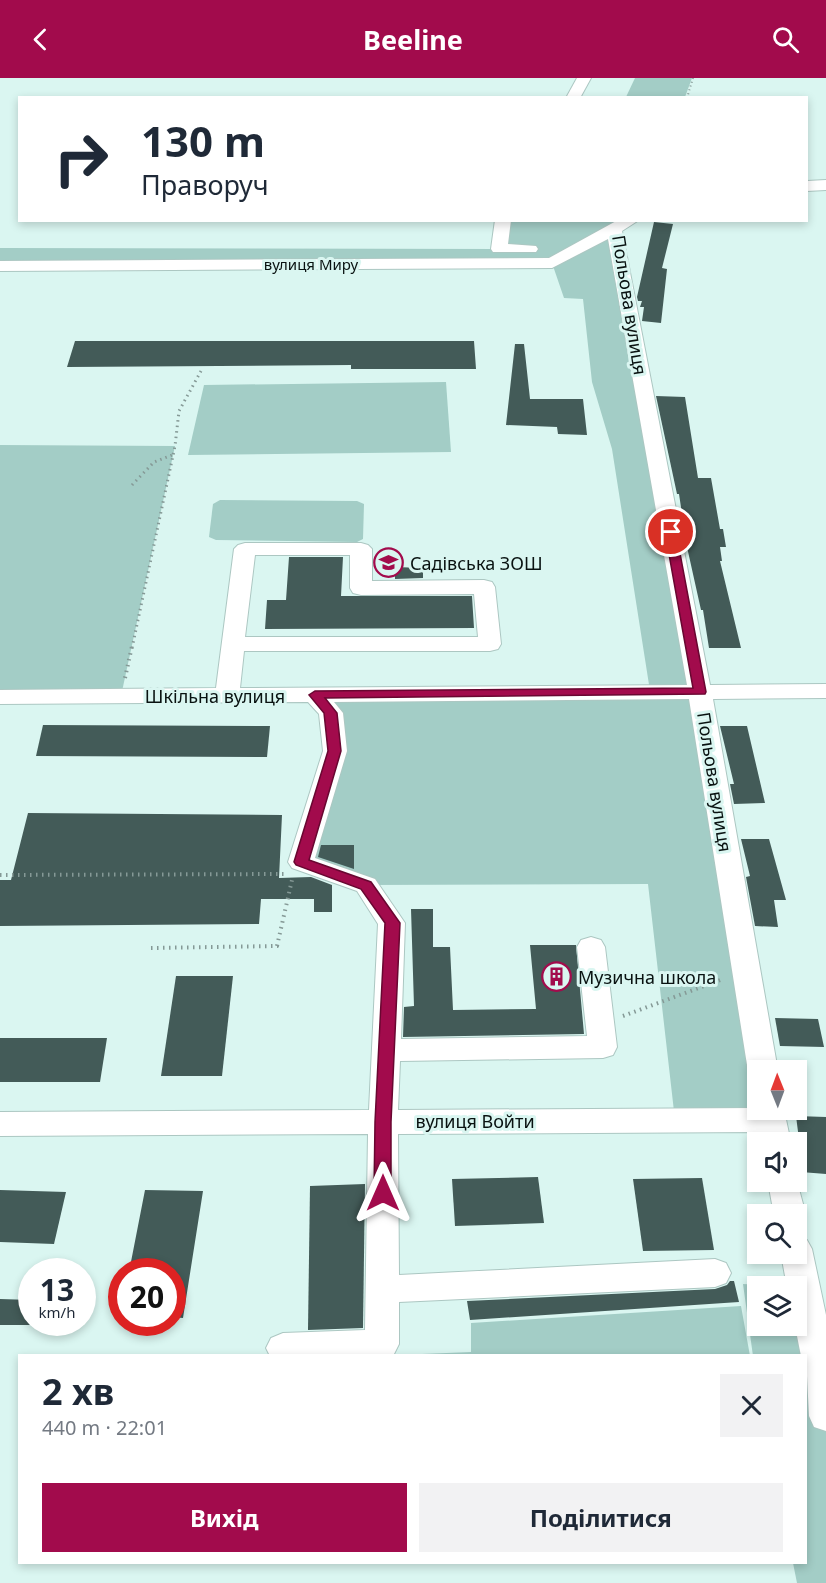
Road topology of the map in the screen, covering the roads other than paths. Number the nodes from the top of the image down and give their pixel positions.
1 (584, 78) edge
2 (574, 96) edge
3 (826, 185) edge
4 (808, 186) edge
5 (503, 222) edge
6 (622, 225) edge
7 (578, 249) junction
8 (0, 266) edge
9 (234, 644) junction
10 (826, 691) edge
11 (700, 692) junction
12 (315, 695) junction
13 (227, 696) junction
14 (0, 697) edge
15 (591, 947) dead end
16 (386, 1050) junction
17 (761, 1060) edge
18 (383, 1122) junction
19 (0, 1124) edge
20 (772, 1124) edge
21 (799, 1264) edge
22 (715, 1273) dead end
23 (382, 1289) junction
24 (283, 1348) dead end
25 (826, 1416) edge

1 - 2 street
3 - 4 street
5 - 7 street
6 - 7 street, вулиця Миру
6 - 11 street, Польова вулиця
7 - 8 street, вулиця Миру
9 - 9 street
9 - 13 street
10 - 11 street, Шкільна вулиця
11 - 12 street, Шкільна вулиця
11 - 17 street, Польова вулиця
12 - 13 street, Шкільна вулиця
12 - 16 street
13 - 14 street, Шкільна вулиця
15 - 16 street
16 - 18 street
18 - 19 street, вулиця Войти
18 - 20 street, вулиця Войти
18 - 23 street
21 - 25 street
22 - 23 street
23 - 24 street

